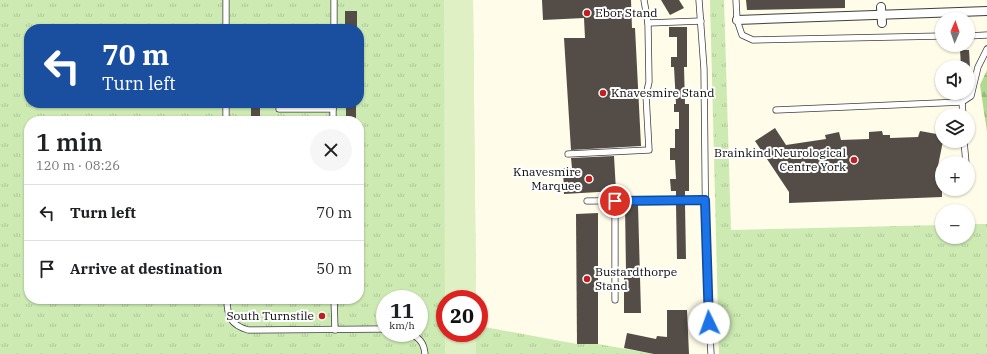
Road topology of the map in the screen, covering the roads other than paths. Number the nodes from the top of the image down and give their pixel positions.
1 (226, 0) edge
2 (334, 0) edge
3 (644, 0) edge
4 (699, 0) edge
5 (736, 0) edge
6 (987, 11) edge
7 (737, 20) junction
8 (702, 22) junction
9 (648, 23) junction
10 (226, 24) edge
11 (334, 24) edge
12 (987, 35) edge
13 (935, 36) edge
14 (975, 36) edge
15 (987, 49) edge
16 (962, 102) junction
17 (297, 108) edge
18 (962, 108) edge
19 (279, 109) dead end
20 (776, 110) dead end
21 (568, 154) dead end
22 (705, 200) junction
23 (587, 201) dead end
24 (615, 201) junction
25 (615, 300) dead end
26 (227, 304) edge
27 (334, 304) edge
28 (376, 329) edge
29 (335, 330) junction
30 (422, 342) edge
31 (425, 354) edge
32 (710, 354) edge

1 - 10 lane
2 - 11 lane
3 - 9 lane
4 - 8 lane
5 - 7 lane
6 - 7 street
7 - 13 lane
8 - 9 lane
8 - 22 lane
9 - 21 lane
12 - 14 lane
15 - 16 lane
16 - 18 lane
16 - 20 lane
17 - 19 lane
22 - 24 lane
22 - 32 lane
23 - 24 lane
24 - 25 lane
26 - 29 lane
27 - 29 lane
28 - 29 lane
30 - 31 lane

